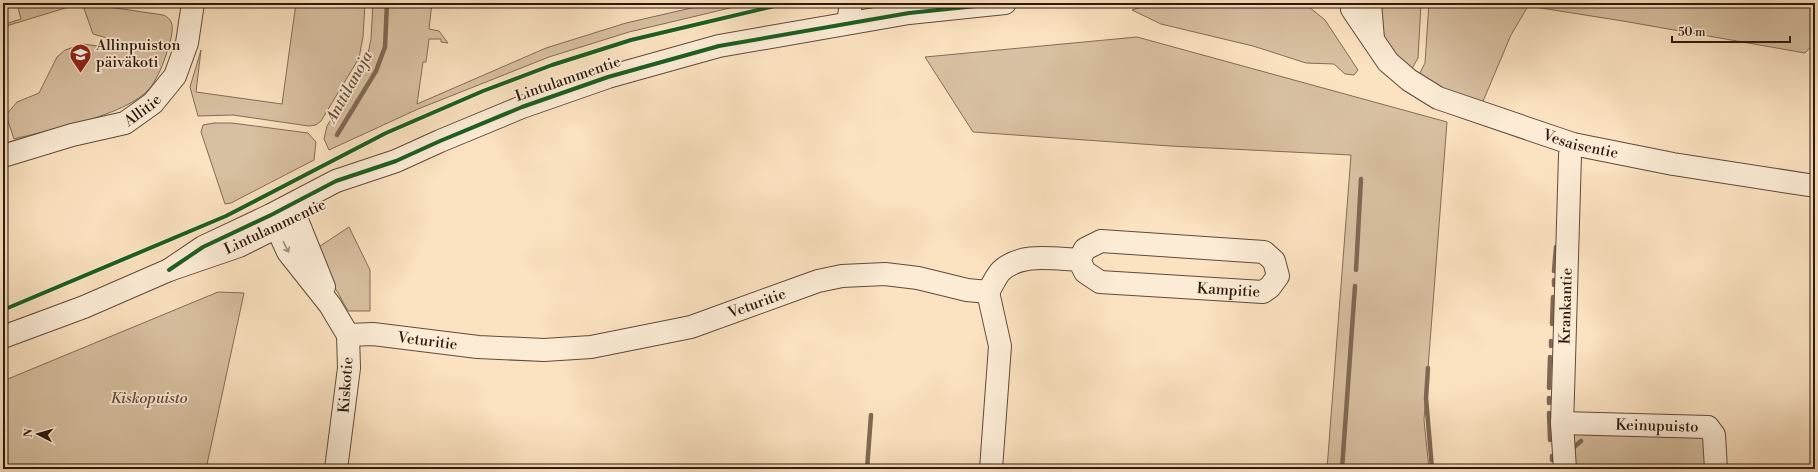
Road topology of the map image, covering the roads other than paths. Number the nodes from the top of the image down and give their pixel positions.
1 (193, 3) edge
2 (1005, 3) edge
3 (1351, 3) edge
4 (1370, 3) edge
5 (849, 13) edge
6 (1373, 40) junction
7 (1573, 144) junction
8 (3, 156) edge
9 (1815, 186) edge
10 (294, 211) junction
11 (274, 221) junction
12 (1079, 260) junction
13 (988, 292) junction
14 (330, 305) junction
15 (348, 335) junction
16 (3, 338) edge
17 (1562, 423) junction
18 (336, 469) edge
19 (991, 469) edge
20 (1565, 469) edge
21 (1716, 469) edge

1 - 8 street, Allitie
2 - 5 street, Lintulammentie
3 - 6 street, Vesaisentie
4 - 6 street, Vesaisentie
5 - 10 street, Lintulammentie
6 - 7 street, Vesaisentie
7 - 9 street, Vesaisentie
7 - 17 street, Krankantie
10 - 11 street, Lintulammentie
10 - 14 street, Kiskotie
11 -> 14 street, Kiskotie
11 - 16 street, Lintulammentie
12 - 12 street, Kampitie
12 - 13 street
13 - 15 street, Veturitie
13 - 19 street
14 - 15 street, Kiskotie
15 - 18 street, Kiskotie
17 - 20 street, Krankantie
17 - 21 street, Keinupuisto

